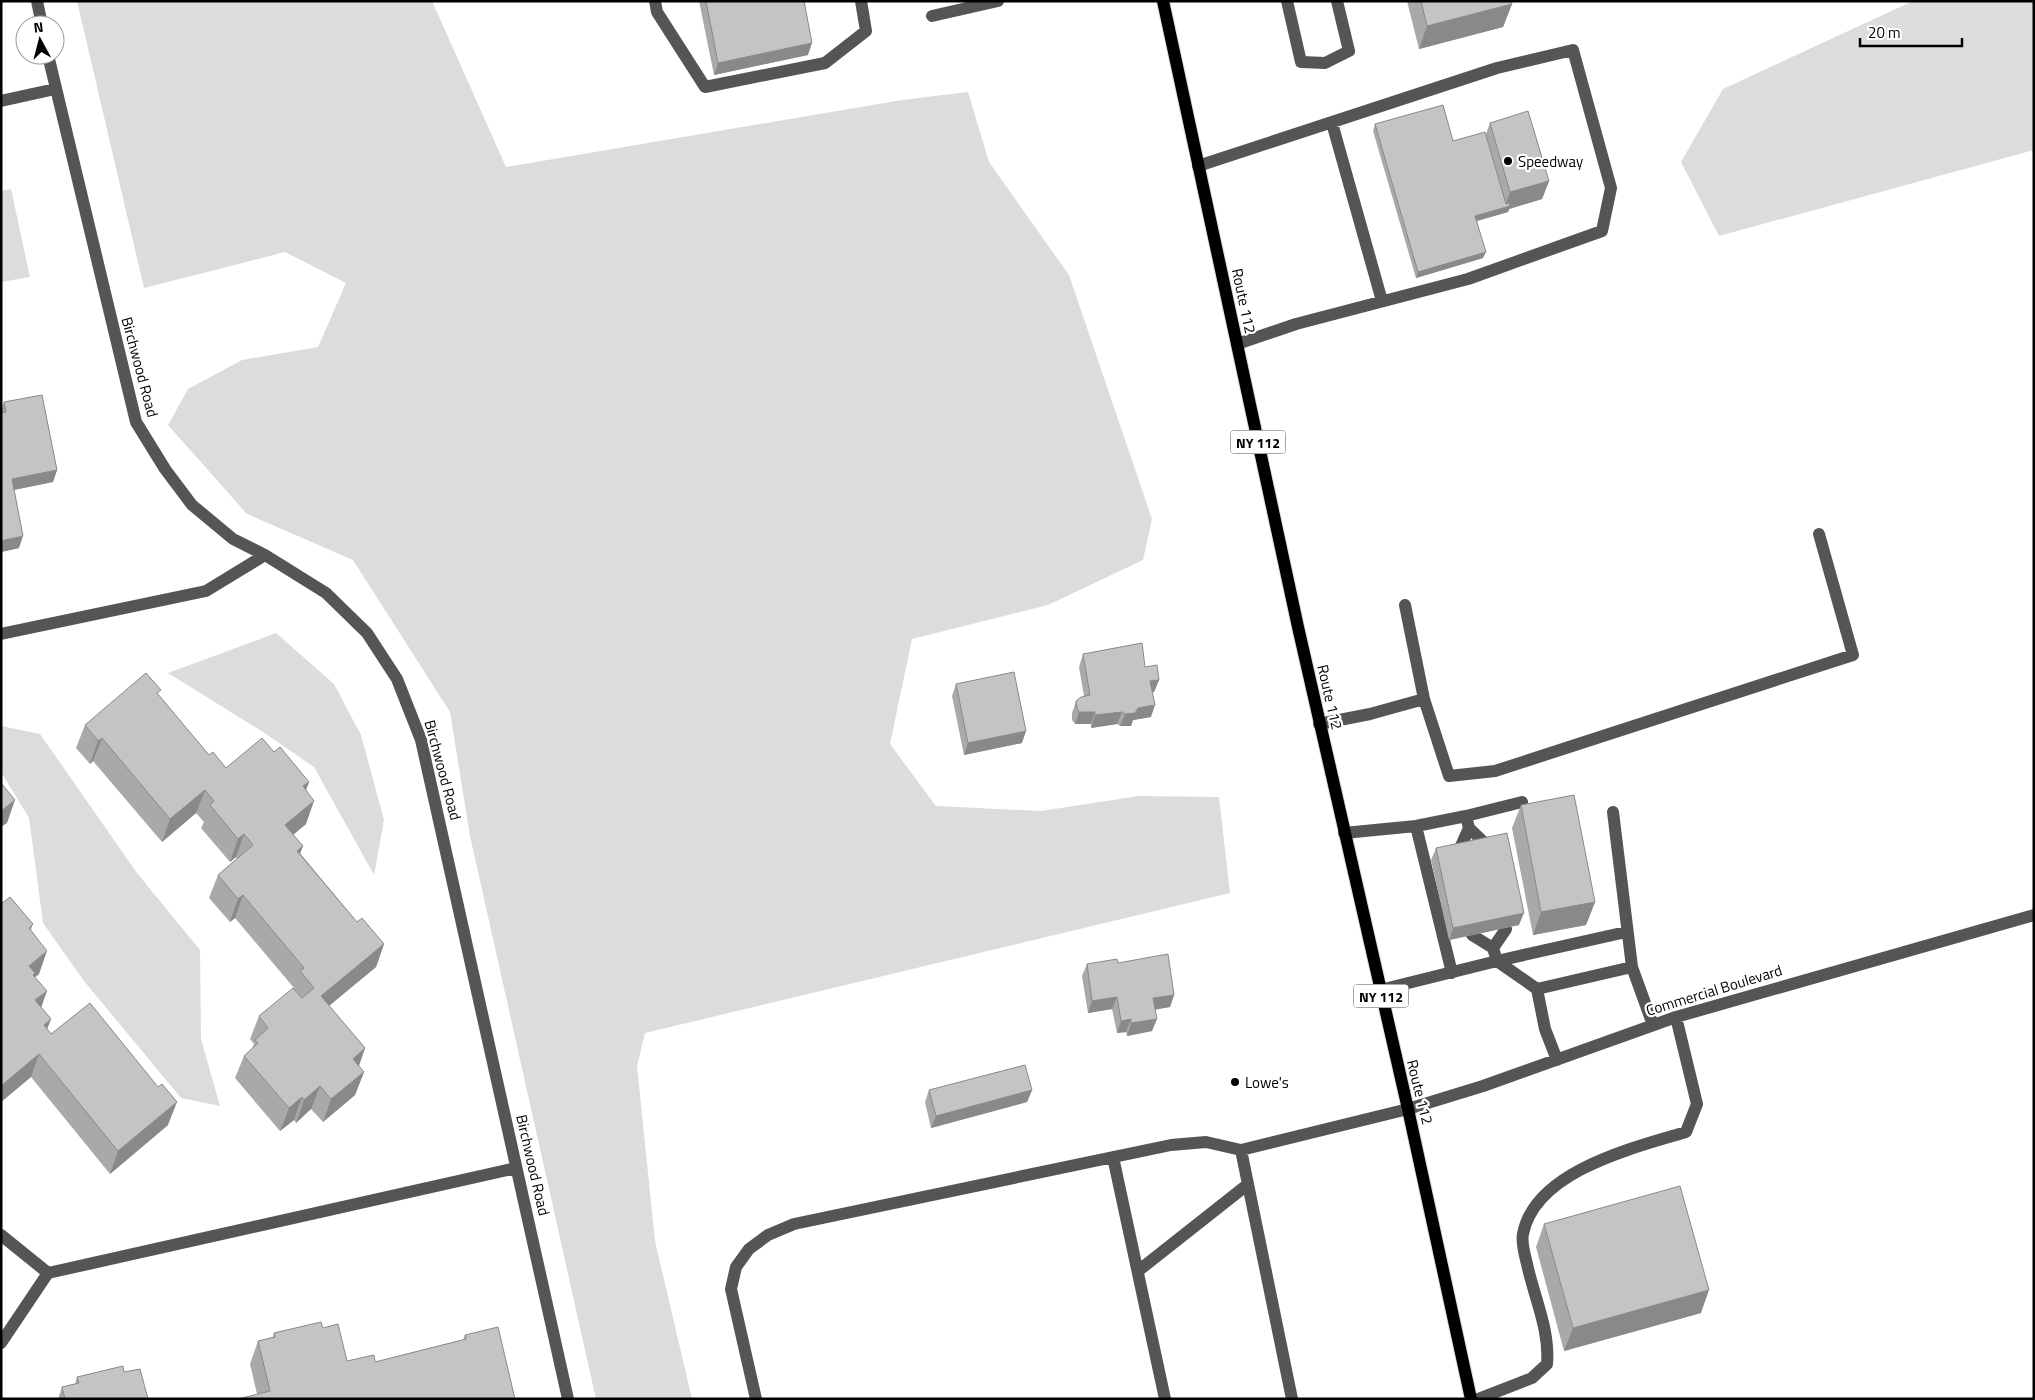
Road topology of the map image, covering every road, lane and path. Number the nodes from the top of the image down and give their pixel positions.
1 (37, 1) edge
2 (655, 1) edge
3 (860, 1) edge
4 (998, 1) edge
5 (1163, 1) edge
6 (1287, 1) edge
7 (1337, 1) edge
8 (40, 15) edge
9 (932, 16) dead end
10 (50, 65) edge
11 (55, 89) junction
12 (1, 101) edge
13 (1332, 123) junction
14 (1198, 166) junction
15 (1382, 301) junction
16 (1237, 344) junction
17 (1819, 534) dead end
18 (265, 555) junction
19 (1405, 605) dead end
20 (1, 634) edge
21 (1424, 699) junction
22 (1319, 724) junction
23 (1522, 802) dead end
24 (1613, 812) dead end
25 (1468, 822) junction
26 (1416, 826) junction
27 (1344, 833) junction
28 (1490, 848) edge
29 (1457, 854) edge
30 (2034, 915) edge
31 (1506, 929) edge
32 (1626, 932) junction
33 (1472, 935) edge
34 (1493, 948) junction
35 (1497, 962) junction
36 (1632, 967) junction
37 (1452, 973) junction
38 (1537, 989) junction
39 (1380, 990) junction
40 (1676, 1017) junction
41 (1653, 1025) junction
42 (1557, 1060) junction
43 (1408, 1109) junction
44 (1241, 1150) junction
45 (1113, 1157) junction
46 (516, 1168) junction
47 (1247, 1185) junction
48 (1, 1235) edge
49 (1138, 1271) junction
50 (48, 1273) junction
51 (1, 1343) edge
52 (568, 1399) edge
53 (756, 1399) edge
54 (1166, 1399) edge
55 (1292, 1399) edge
56 (1471, 1399) edge
57 (1478, 1399) edge

1 - 8 street
2 - 3 street
4 - 9 street
5 - 14 main road, Route 112 / NY 112
6 - 7 street
10 - 11 street, Birchwood Road
11 - 12 street
11 - 18 street, Birchwood Road
13 - 14 street
13 - 15 street
13 - 15 street
14 - 16 main road, Route 112 / NY 112
15 - 16 street
16 - 22 main road, Route 112 / NY 112
17 - 21 street
18 - 20 street
18 - 46 street, Birchwood Road
19 - 21 street
21 - 22 street
22 - 27 main road, Route 112 / NY 112
23 - 25 street
24 - 32 street
25 - 26 street
25 - 28 street
25 - 29 street
26 - 27 street
26 - 37 street
27 - 39 main road, Route 112 / NY 112
30 - 40 street, Commercial Boulevard
31 - 34 street
32 - 35 street
32 - 36 street
33 - 34 street
34 - 35 street
35 - 37 street
35 - 38 street
36 - 38 street
36 - 41 street
37 - 39 street
38 - 42 street
39 - 43 main road, Route 112 / NY 112
40 - 41 street, Commercial Boulevard
40 - 57 street
41 - 42 street, Commercial Boulevard
42 - 43 street, Commercial Boulevard
43 - 44 street, Commercial Boulevard
43 - 56 main road, Route 112 / NY 112
44 - 45 street
44 - 47 street
45 - 49 street
45 - 53 street
46 - 50 street
46 - 52 street, Birchwood Road
47 - 49 street
47 - 55 street
48 - 50 street
49 - 54 street
50 - 51 street

